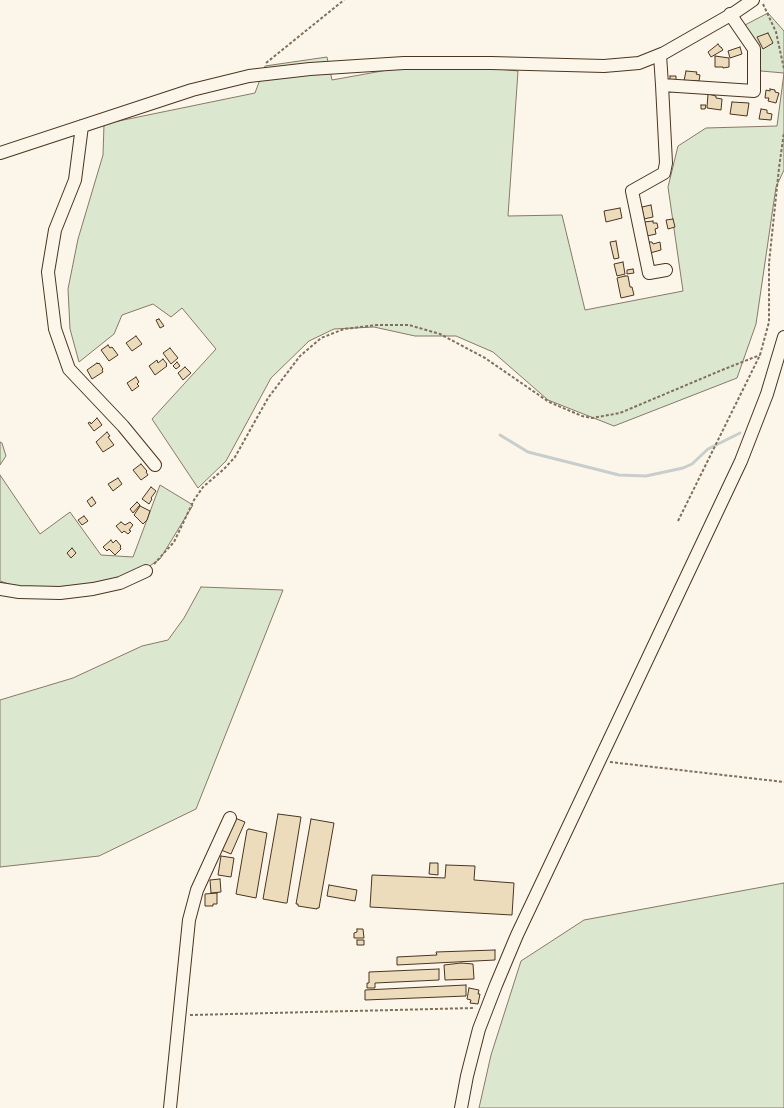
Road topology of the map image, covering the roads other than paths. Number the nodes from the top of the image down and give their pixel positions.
1 (753, 0) edge
2 (730, 14) junction
3 (660, 54) junction
4 (662, 85) junction
5 (82, 126) junction
6 (0, 153) edge
7 (666, 270) dead end
8 (784, 337) edge
9 (155, 465) dead end
10 (146, 571) road end
11 (0, 589) edge
12 (230, 818) dead end
13 (170, 1108) edge
14 (461, 1108) edge

1 - 2 street
2 - 3 street
2 - 4 street
3 - 4 street
3 - 5 street
4 - 7 street
5 - 6 street
5 - 9 street
8 - 14 street
10 - 11 street
12 - 13 street

